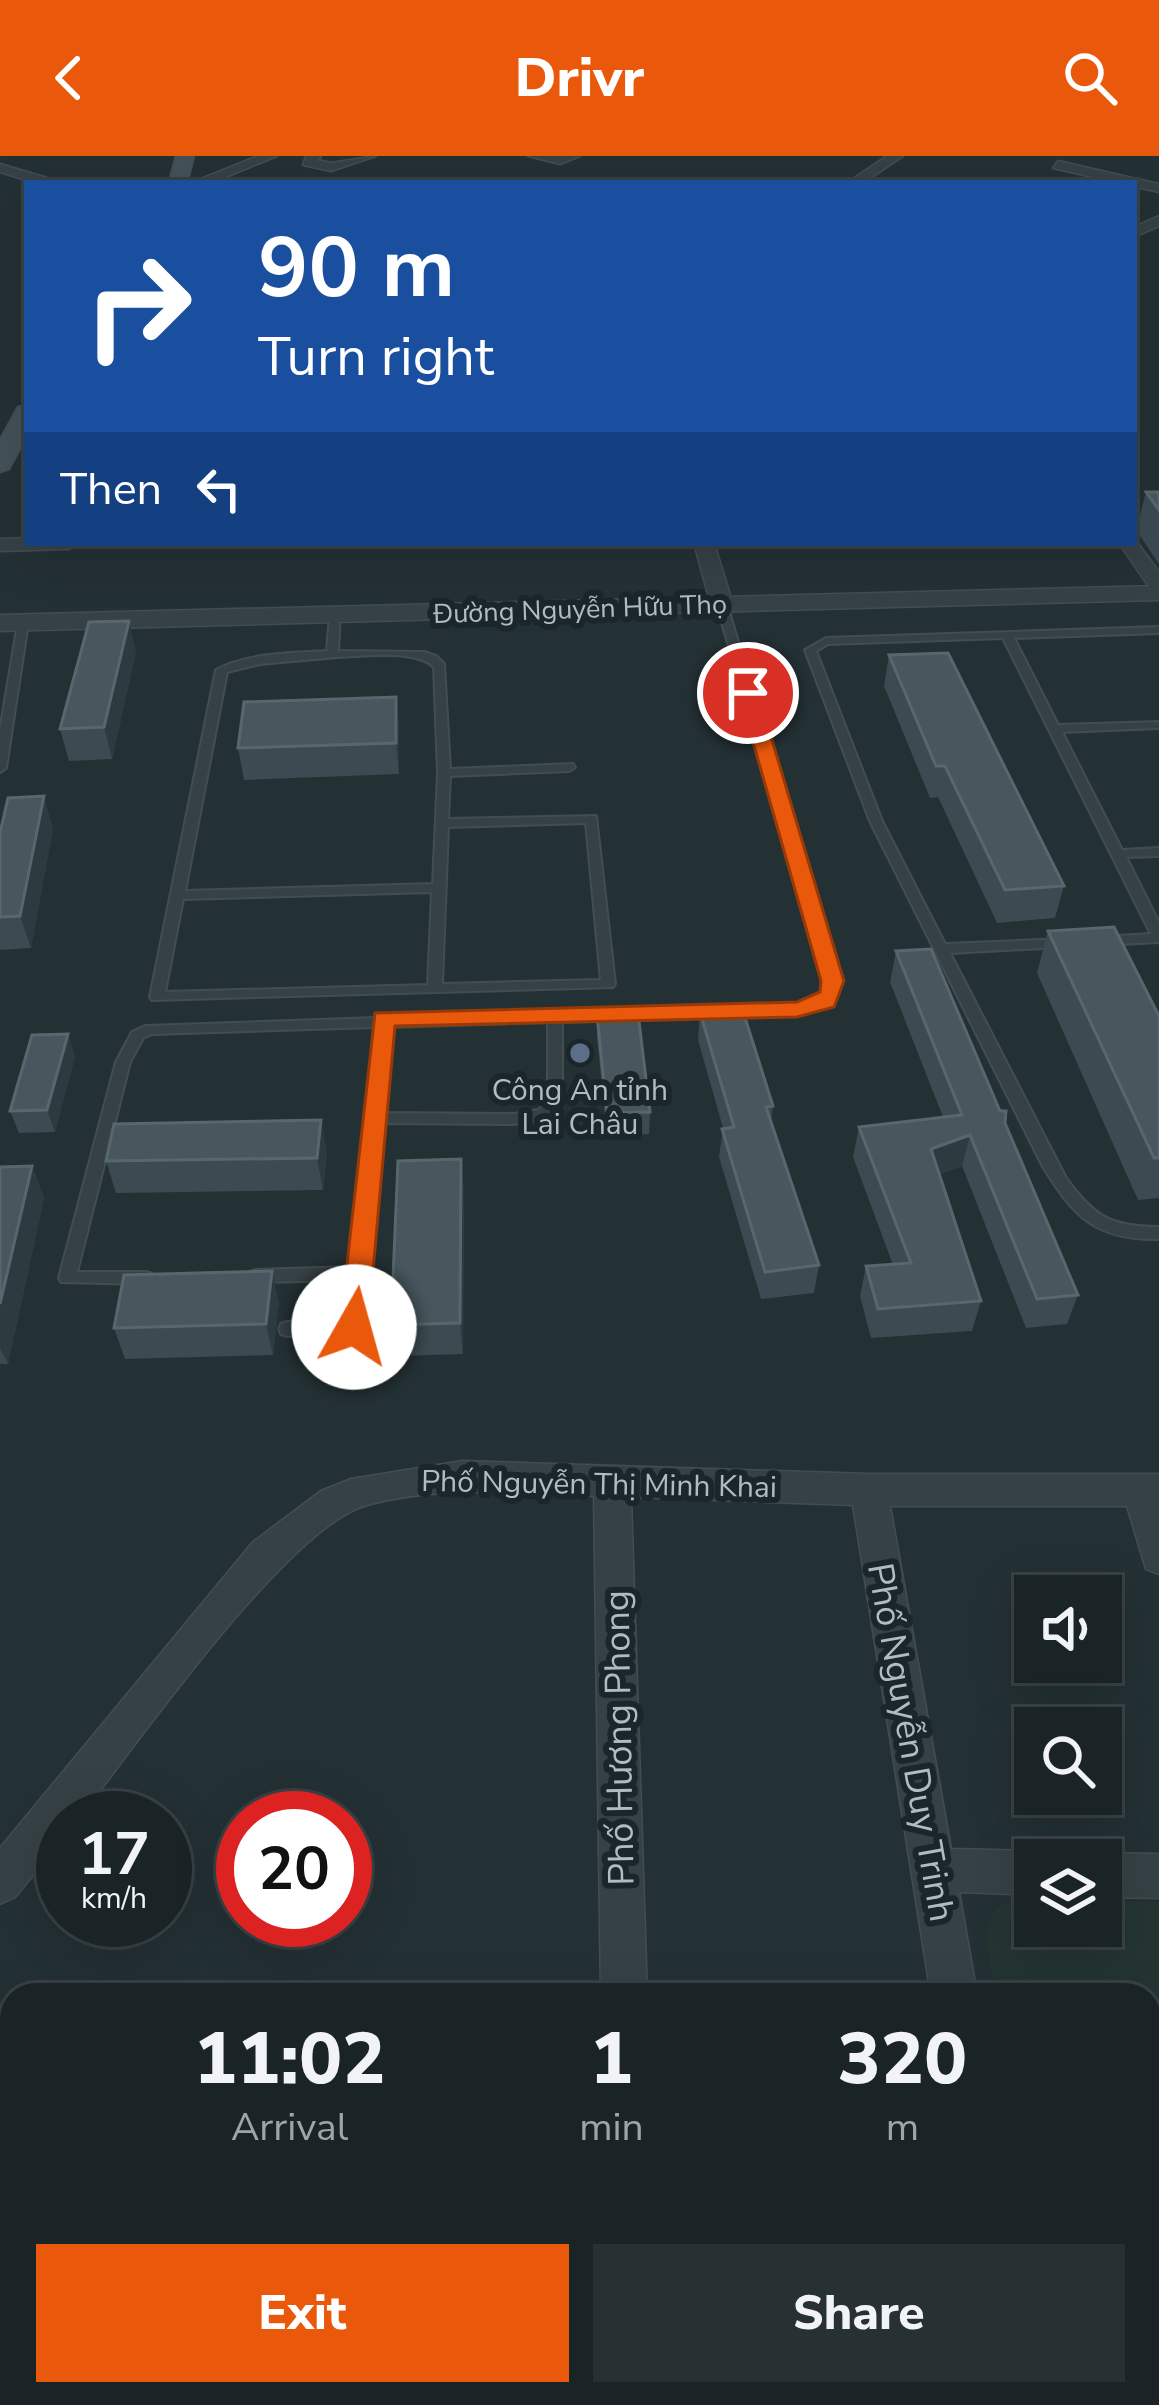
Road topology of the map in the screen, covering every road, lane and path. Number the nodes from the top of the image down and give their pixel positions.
1 (270, 156) edge
2 (314, 156) edge
3 (369, 156) edge
4 (536, 156) edge
5 (573, 156) edge
6 (896, 156) edge
7 (1058, 165) dead end
8 (0, 168) edge
9 (39, 180) edge
10 (207, 180) edge
11 (859, 180) edge
12 (1124, 180) edge
13 (24, 418) edge
14 (0, 464) edge
15 (705, 546) edge
16 (1131, 546) edge
17 (1159, 590) edge
18 (722, 604) junction
19 (335, 615) junction
20 (12, 623) edge
21 (1159, 630) edge
22 (1008, 637) junction
23 (332, 656) junction
24 (1159, 725) edge
25 (1055, 729) junction
26 (569, 767) dead end
27 (0, 768) edge
28 (444, 773) junction
29 (442, 823) junction
30 (1159, 852) edge
31 (1117, 854) junction
32 (440, 888) junction
33 (177, 895) junction
34 (1159, 937) edge
35 (941, 949) junction
36 (435, 989) junction
37 (555, 1016) junction
38 (384, 1018) junction
39 (373, 1118) junction
40 (1159, 1233) edge
41 (361, 1273) junction
42 (233, 1276) edge
43 (168, 1277) edge
44 (287, 1329) dead end
45 (612, 1481) junction
46 (869, 1490) junction
47 (1150, 1490) edge
48 (1159, 1557) edge
49 (936, 1870) junction
50 (1014, 1872) edge
51 (1122, 1875) edge
52 (1159, 1876) edge
53 (0, 1882) edge
54 (624, 1983) edge
55 (952, 1983) edge

1 - 10 street
2 - 3 street
4 - 5 street
6 - 11 street
7 - 12 street
8 - 9 street
13 - 14 main road
15 - 18 street
16 - 17 street
17 - 18 street, Đường Nguyễn Hữu Thọ
18 - 19 street, Đường Nguyễn Hữu Thọ
18 - 37 lane
19 - 20 street, Đường Nguyễn Hữu Thọ
19 - 23 lane
20 - 27 lane
21 - 22 lane
22 - 25 lane
22 - 35 lane
23 - 28 lane
23 - 33 lane
24 - 25 lane
25 - 31 lane
26 - 28 lane
28 - 29 lane
29 - 32 lane
29 - 36 lane
30 - 31 lane
31 - 34 lane
32 - 33 lane
32 - 36 lane
33 - 36 lane
34 - 35 lane
35 - 40 lane
37 - 38 lane
37 - 39 lane
38 - 39 lane
38 - 43 lane
39 - 41 lane
41 - 42 lane
41 - 44 lane
45 - 46 street, Phố Nguyễn Thị Minh Khai
45 - 53 street, Phố Nguyễn Thị Minh Khai
45 - 54 street, Phố Hương Phong
46 - 47 street, Phố Nguyễn Thị Minh Khai
46 - 49 street, Phố Nguyễn Duy Trinh
47 - 48 street
49 - 50 street
49 - 55 street, Phố Nguyễn Duy Trinh
51 - 52 street

